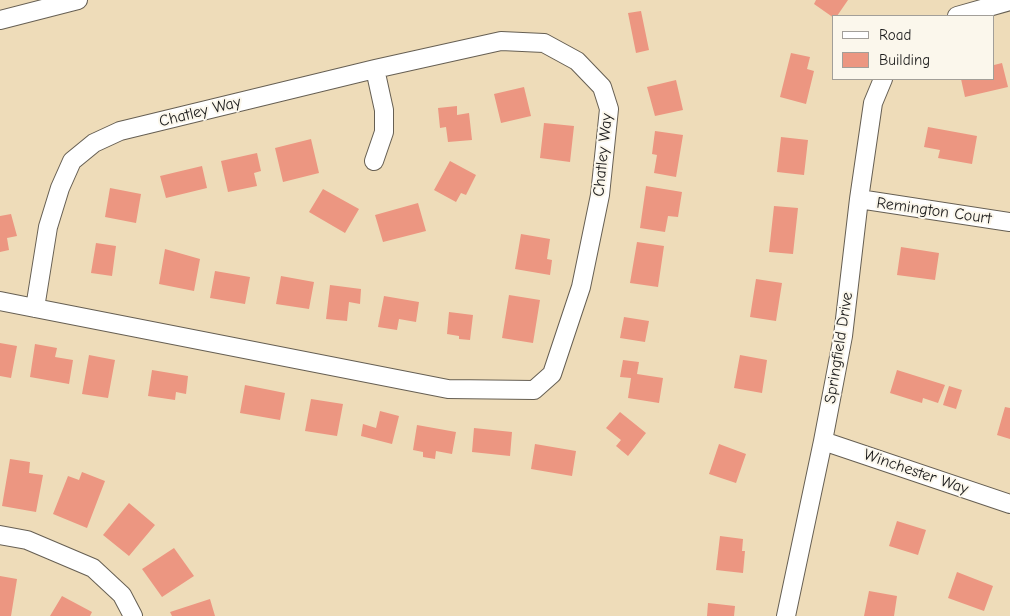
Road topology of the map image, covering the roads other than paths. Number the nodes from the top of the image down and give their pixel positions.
1 (78, 0) edge
2 (1010, 1) edge
3 (961, 15) edge
4 (0, 20) edge
5 (375, 69) junction
6 (883, 80) edge
7 (374, 161) dead end
8 (859, 200) junction
9 (1010, 222) edge
10 (0, 301) edge
11 (35, 308) junction
12 (823, 441) junction
13 (1010, 504) edge
14 (0, 535) edge
15 (133, 616) edge
16 (786, 616) edge

1 - 4 street
2 - 3 street
5 - 7 street
5 - 11 street, Chatley Way
5 - 11 street, Chatley Way
6 - 8 street, Springfield Drive
8 - 9 street, Remington Court
8 - 12 street, Springfield Drive
10 - 11 street, Chatley Way
12 - 13 street, Winchester Way
12 - 16 street, Springfield Drive
14 - 15 street

